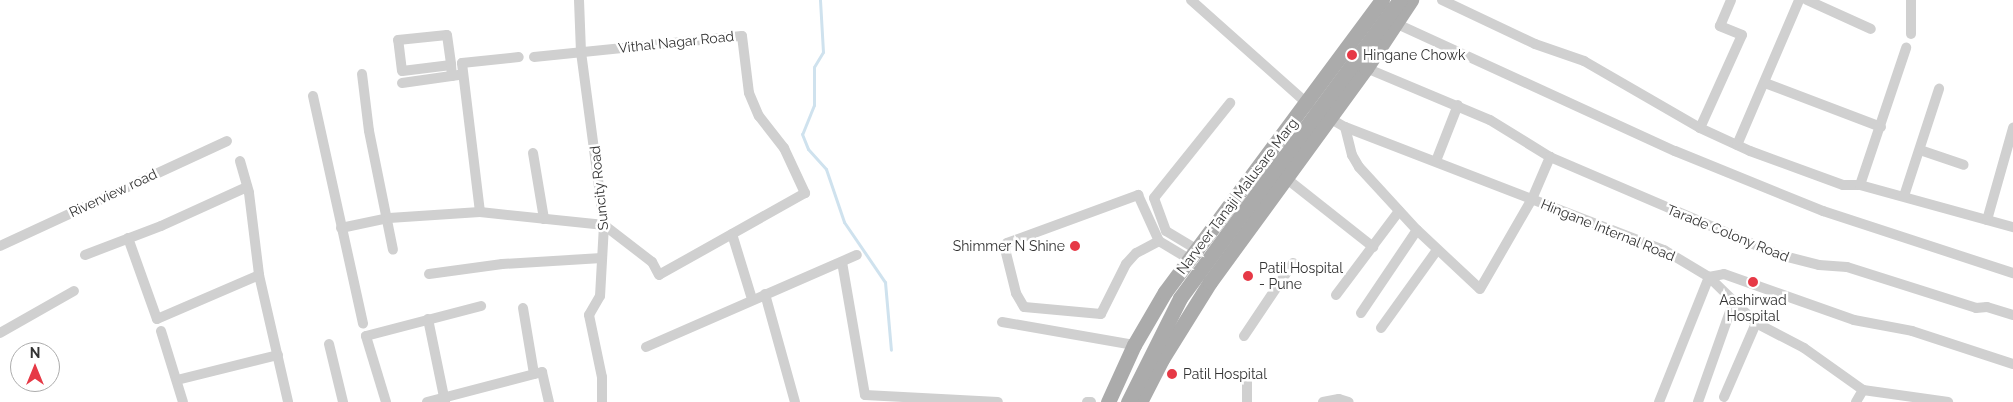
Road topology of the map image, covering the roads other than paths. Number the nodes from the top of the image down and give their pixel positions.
1 (579, 0) edge
2 (1191, 0) edge
3 (1382, 0) edge
4 (1390, 0) edge
5 (1400, 0) edge
6 (1411, 0) edge
7 (1442, 0) edge
8 (1731, 0) edge
9 (1799, 0) edge
10 (1807, 0) edge
11 (1911, 0) edge
12 (1395, 23) junction
13 (1871, 30) dead end
14 (1911, 34) dead end
15 (1906, 48) dead end
16 (582, 52) junction
17 (519, 57) dead end
18 (534, 57) dead end
19 (451, 64) junction
20 (1366, 68) junction
21 (409, 70) junction
22 (362, 74) dead end
23 (463, 74) junction
24 (452, 76) junction
25 (1765, 83) junction
26 (1940, 89) dead end
27 (313, 96) dead end
28 (1230, 103) dead end
29 (1305, 103) junction
30 (1458, 105) junction
31 (1330, 118) junction
32 (1345, 127) junction
33 (1881, 127) junction
34 (1700, 128) junction
35 (2013, 128) edge
36 (227, 141) dead end
37 (1737, 145) junction
38 (1920, 150) junction
39 (534, 153) dead end
40 (1550, 157) junction
41 (240, 161) dead end
42 (1436, 161) junction
43 (1964, 165) dead end
44 (1287, 178) junction
45 (1860, 185) junction
46 (247, 187) junction
47 (1904, 196) junction
48 (1532, 199) junction
49 (1400, 211) junction
50 (480, 212) junction
51 (389, 218) junction
52 (544, 219) junction
53 (1987, 220) junction
54 (604, 225) junction
55 (2013, 227) edge
56 (341, 228) junction
57 (1417, 230) junction
58 (732, 234) junction
59 (128, 238) junction
60 (1159, 241) junction
61 (0, 246) edge
62 (1373, 247) junction
63 (393, 250) dead end
64 (1437, 250) junction
65 (85, 254) dead end
66 (1193, 254) junction
67 (857, 255) dead end
68 (602, 258) junction
69 (842, 262) junction
70 (1293, 263) dead end
71 (2013, 273) edge
72 (429, 274) dead end
73 (260, 275) junction
74 (1709, 277) junction
75 (74, 291) dead end
76 (764, 294) junction
77 (1336, 295) dead end
78 (752, 299) junction
79 (1733, 303) junction
80 (481, 306) dead end
81 (523, 308) dead end
82 (1361, 313) dead end
83 (2013, 315) edge
84 (428, 318) junction
85 (1002, 322) dead end
86 (1756, 323) junction
87 (363, 324) dead end
88 (1380, 328) dead end
89 (161, 331) dead end
90 (0, 333) edge
91 (1244, 336) dead end
92 (329, 344) dead end
93 (1134, 345) junction
94 (646, 348) dead end
95 (278, 355) junction
96 (2013, 364) edge
97 (534, 374) junction
98 (177, 380) junction
99 (1247, 382) dead end
100 (1863, 390) junction
101 (1724, 396) dead end
102 (444, 400) edge
103 (1931, 401) edge
104 (184, 402) edge
105 (288, 402) edge
106 (343, 402) edge
107 (386, 402) edge
108 (427, 402) edge
109 (549, 402) edge
110 (602, 402) edge
111 (795, 402) edge
112 (998, 402) edge
113 (1087, 402) edge
114 (1091, 402) edge
115 (1108, 402) edge
116 (1118, 402) edge
117 (1128, 402) edge
118 (1140, 402) edge
119 (1247, 402) edge
120 (1323, 402) edge
121 (1349, 402) edge
122 (1659, 402) edge
123 (1698, 402) edge
124 (1856, 402) edge
125 (1948, 402) edge

1 - 16 street, Suncity Road
2 - 29 street, Hingane Internal Road
3 - 29 main road, Narveer Tanaji Malusare Marg
4 - 116 main road
5 - 117 main road, bridge
6 - 12 main road, Narveer Tanaji Malusare Marg
7 - 34 street
8 - 34 street
9 - 25 street
10 - 13 street
11 - 14 street
12 - 20 main road, Narveer Tanaji Malusare Marg
12 - 71 street
15 - 33 street
16 - 18 street, Vithal Nagar Road
16 - 54 street, Suncity Road
16 - 58 street, Vithal Nagar Road
17 - 23 street
19 - 21 street
19 - 21 street
19 - 24 street
20 - 30 street, Tarade Colony Road
20 - 31 main road, Narveer Tanaji Malusare Marg
21 - 24 street
22 - 51 street
23 - 24 street
23 - 50 street
25 - 33 street
25 - 37 street
26 - 38 street
27 - 56 street
28 - 66 street
29 - 31 street, Hingane Internal Road
29 - 66 main road, Narveer Tanaji Malusare Marg
30 - 40 street, Tarade Colony Road
30 - 42 street
31 - 32 street, Hingane Internal Road
31 - 44 main road, Narveer Tanaji Malusare Marg
32 - 42 street, Hingane Internal Road
32 - 49 street
33 - 45 street
34 - 37 street
35 - 53 street
36 - 61 street, Riverview road
37 - 45 street
38 - 43 street
38 - 47 street
39 - 52 street
40 - 48 street
40 - 83 street, Tarade Colony Road
41 - 46 street
42 - 48 street, Hingane Internal Road
44 - 62 street
44 - 118 main road, Narveer Tanaji Malusare Marg
45 - 47 street
46 - 59 street
46 - 73 street
47 - 53 street
48 - 64 street
48 - 74 street, Hingane Internal Road
49 - 57 street
49 - 62 street
50 - 51 street
50 - 52 street
51 - 56 street
51 - 63 street
52 - 54 street
53 - 55 street
54 - 58 street
54 - 68 street, Suncity Road
56 - 87 street
57 - 64 street
57 - 82 street
58 - 78 street
59 - 65 street
59 - 73 street
60 - 60 street
60 - 66 street
62 - 77 street
64 - 88 street
66 - 93 main road, Narveer Tanaji Malusare Marg
67 - 69 street
68 - 72 street
68 - 110 street, Suncity Road
69 - 76 street
69 - 112 street
70 - 91 street
73 - 95 street
74 - 79 street, Hingane Internal Road
74 - 96 street
74 - 122 street
75 - 90 street
76 - 78 street
76 - 111 street
78 - 94 street
79 - 86 street, Hingane Internal Road
79 - 123 street
80 - 84 street
81 - 97 street
84 - 102 street
84 - 107 street
85 - 93 street
86 - 100 street, Hingane Internal Road
86 - 101 street
89 - 98 street
92 - 106 street
93 - 115 main road, Narveer Tanaji Malusare Marg
95 - 98 street
95 - 105 street
97 - 102 street
97 - 109 street
98 - 104 street
99 - 119 street
100 - 103 street, Hingane Internal Road
100 - 124 street
102 - 108 street
103 - 125 street, Hingane Internal Road
113 - 114 street
120 - 121 street

